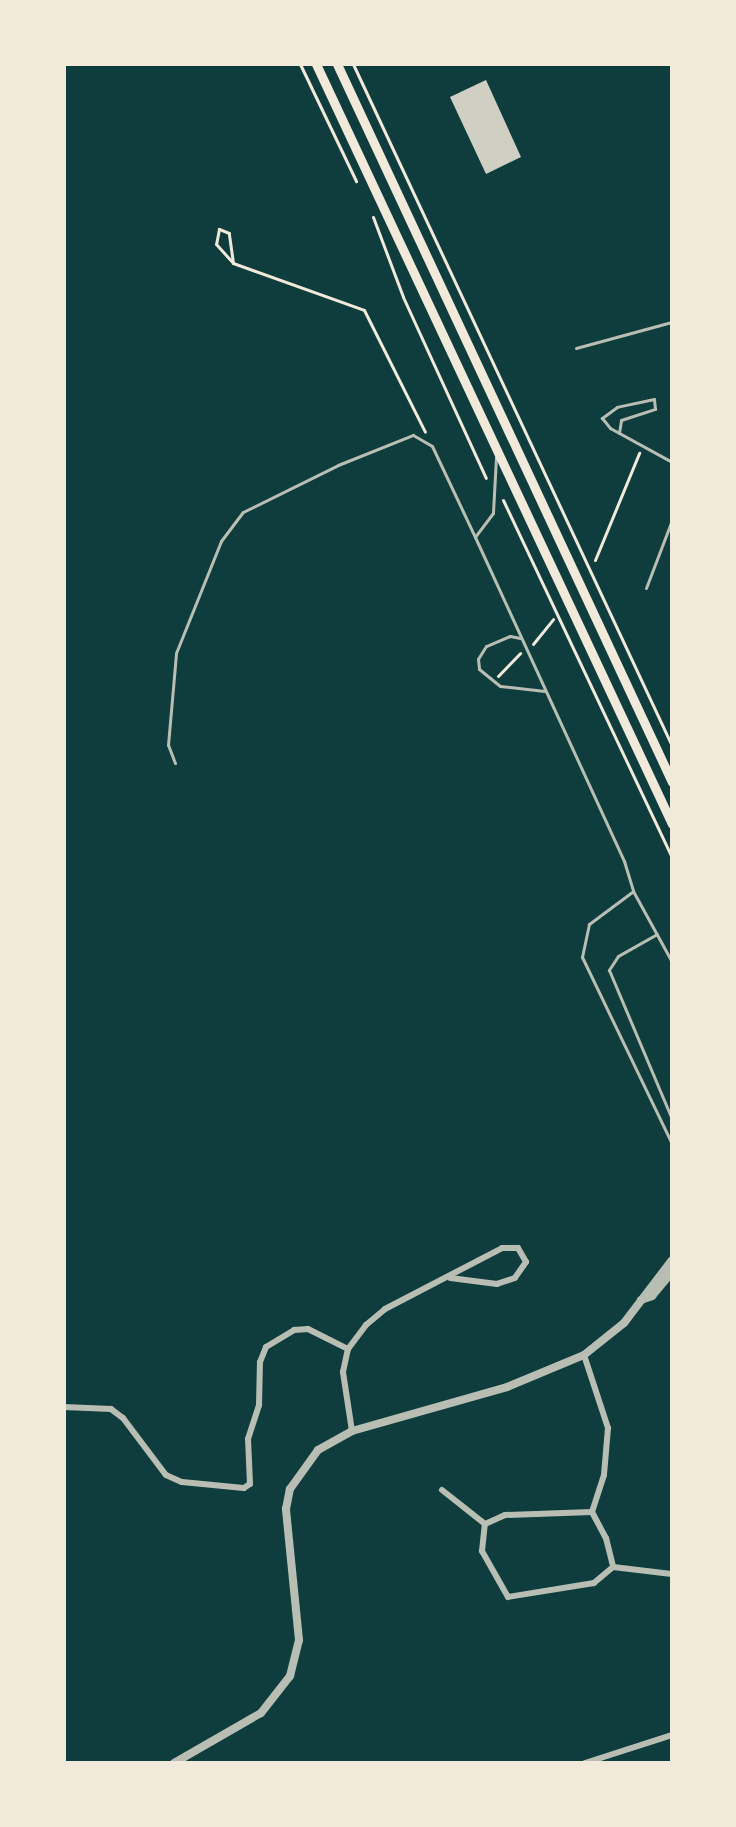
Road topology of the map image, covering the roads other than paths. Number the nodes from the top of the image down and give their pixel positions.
1 (316, 64) edge
2 (337, 64) edge
3 (672, 322) edge
4 (576, 348) dead end
5 (619, 433) junction
6 (496, 448) junction
7 (672, 462) edge
8 (672, 520) edge
9 (475, 537) junction
10 (646, 588) dead end
11 (521, 638) junction
12 (545, 691) junction
13 (175, 763) dead end
14 (672, 782) edge
15 (672, 824) edge
16 (633, 891) junction
17 (658, 934) junction
18 (672, 962) edge
19 (672, 1119) edge
20 (672, 1144) edge
21 (672, 1260) edge
22 (672, 1272) edge
23 (450, 1278) junction
24 (641, 1300) junction
25 (348, 1349) junction
26 (584, 1355) junction
27 (64, 1407) edge
28 (352, 1431) junction
29 (442, 1490) dead end
30 (592, 1512) junction
31 (485, 1524) junction
32 (613, 1567) junction
33 (672, 1574) edge
34 (672, 1735) edge
35 (174, 1763) edge
36 (585, 1763) edge

1 - 6 main road
2 - 14 main road
3 - 4 lane
5 - 5 lane
5 - 7 lane
6 - 9 lane
6 - 15 main road
8 - 10 lane
9 - 11 lane
9 - 13 lane
11 - 12 lane
11 - 12 lane
12 - 16 lane
16 - 17 lane
16 - 20 lane
17 - 18 lane
17 - 19 lane
21 - 24 street
22 - 24 street
23 - 23 street
23 - 25 street
24 - 26 street
25 - 27 street
25 - 28 street
26 - 28 street
26 - 30 street
28 - 35 street
29 - 31 street
30 - 31 street
30 - 32 street
31 - 32 street
32 - 33 street
34 - 36 street

